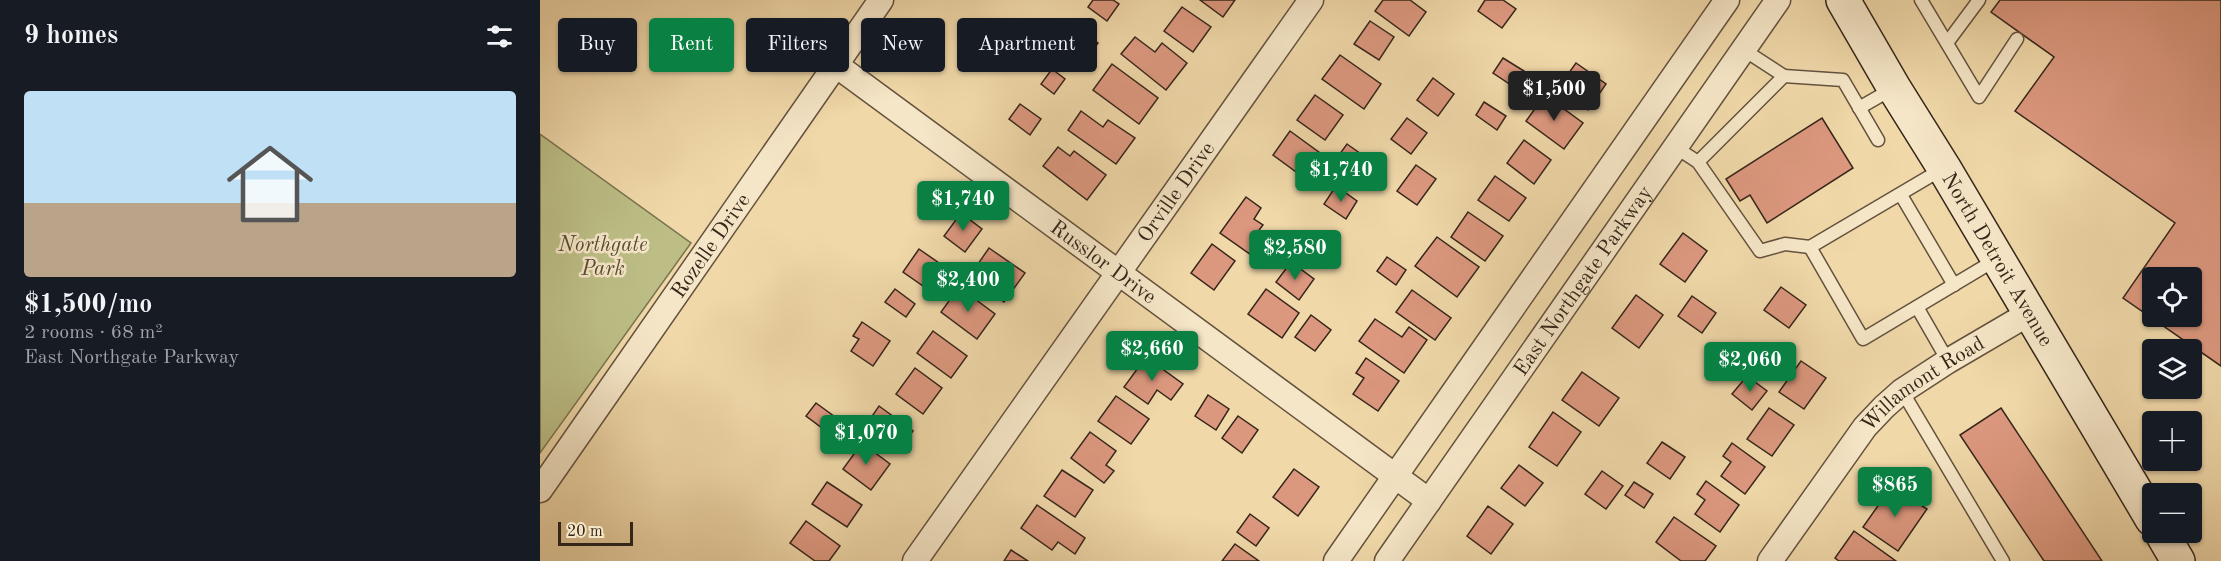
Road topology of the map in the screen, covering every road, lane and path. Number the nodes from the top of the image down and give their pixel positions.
1 (881, 0) edge
2 (1311, 0) edge
3 (1727, 0) edge
4 (1778, 0) edge
5 (1843, 0) edge
6 (1922, 0) edge
7 (1979, 0) edge
8 (2017, 39) dead end
9 (1947, 43) junction
10 (849, 46) edge
11 (1744, 50) junction
12 (831, 72) edge
13 (846, 72) edge
14 (1784, 76) junction
15 (1894, 88) junction
16 (1859, 108) junction
17 (1878, 140) dead end
18 (1676, 147) junction
19 (1698, 162) junction
20 (1944, 168) junction
21 (1901, 195) junction
22 (1810, 247) junction
23 (1998, 258) junction
24 (1119, 273) junction
25 (1954, 285) junction
26 (1917, 307) junction
27 (2030, 313) junction
28 (1948, 362) junction
29 (1902, 391) junction
30 (1396, 477) junction
31 (540, 490) edge
32 (1429, 501) junction
33 (2142, 502) edge
34 (2167, 543) edge
35 (915, 561) edge
36 (1336, 561) edge
37 (1387, 561) edge
38 (1770, 561) edge
39 (2003, 561) edge
40 (2178, 561) edge

1 - 10 street, Rozelle Drive
2 - 24 street, Orville Drive
3 - 30 street, East Northgate Parkway
4 - 11 street, East Northgate Parkway
5 - 15 main road, North Detroit Avenue
6 - 9 lane
7 - 9 lane
8 - 9 lane
11 - 14 lane
11 - 18 street, East Northgate Parkway
12 - 31 street, Rozelle Drive
13 - 24 street, Russlor Drive
14 - 16 lane
14 - 19 lane
15 - 16 lane
15 - 20 main road, North Detroit Avenue
16 - 17 lane
18 - 19 lane
18 - 32 street, East Northgate Parkway
19 - 22 lane
20 - 21 lane
20 - 23 main road, North Detroit Avenue
21 - 22 lane
21 - 25 lane
22 - 26 lane
23 - 25 lane
23 - 27 main road, North Detroit Avenue
24 - 30 street, Russlor Drive
24 - 35 street, Orville Drive
25 - 26 lane
26 - 28 lane
27 - 28 street, Willamont Road
27 - 33 main road, North Detroit Avenue
28 - 29 street, Willamont Road
29 - 38 street, Willamont Road
29 - 39 lane
30 - 32 street, Russlor Drive
30 - 36 street, East Northgate Parkway
32 - 37 street, East Northgate Parkway
34 - 40 main road

